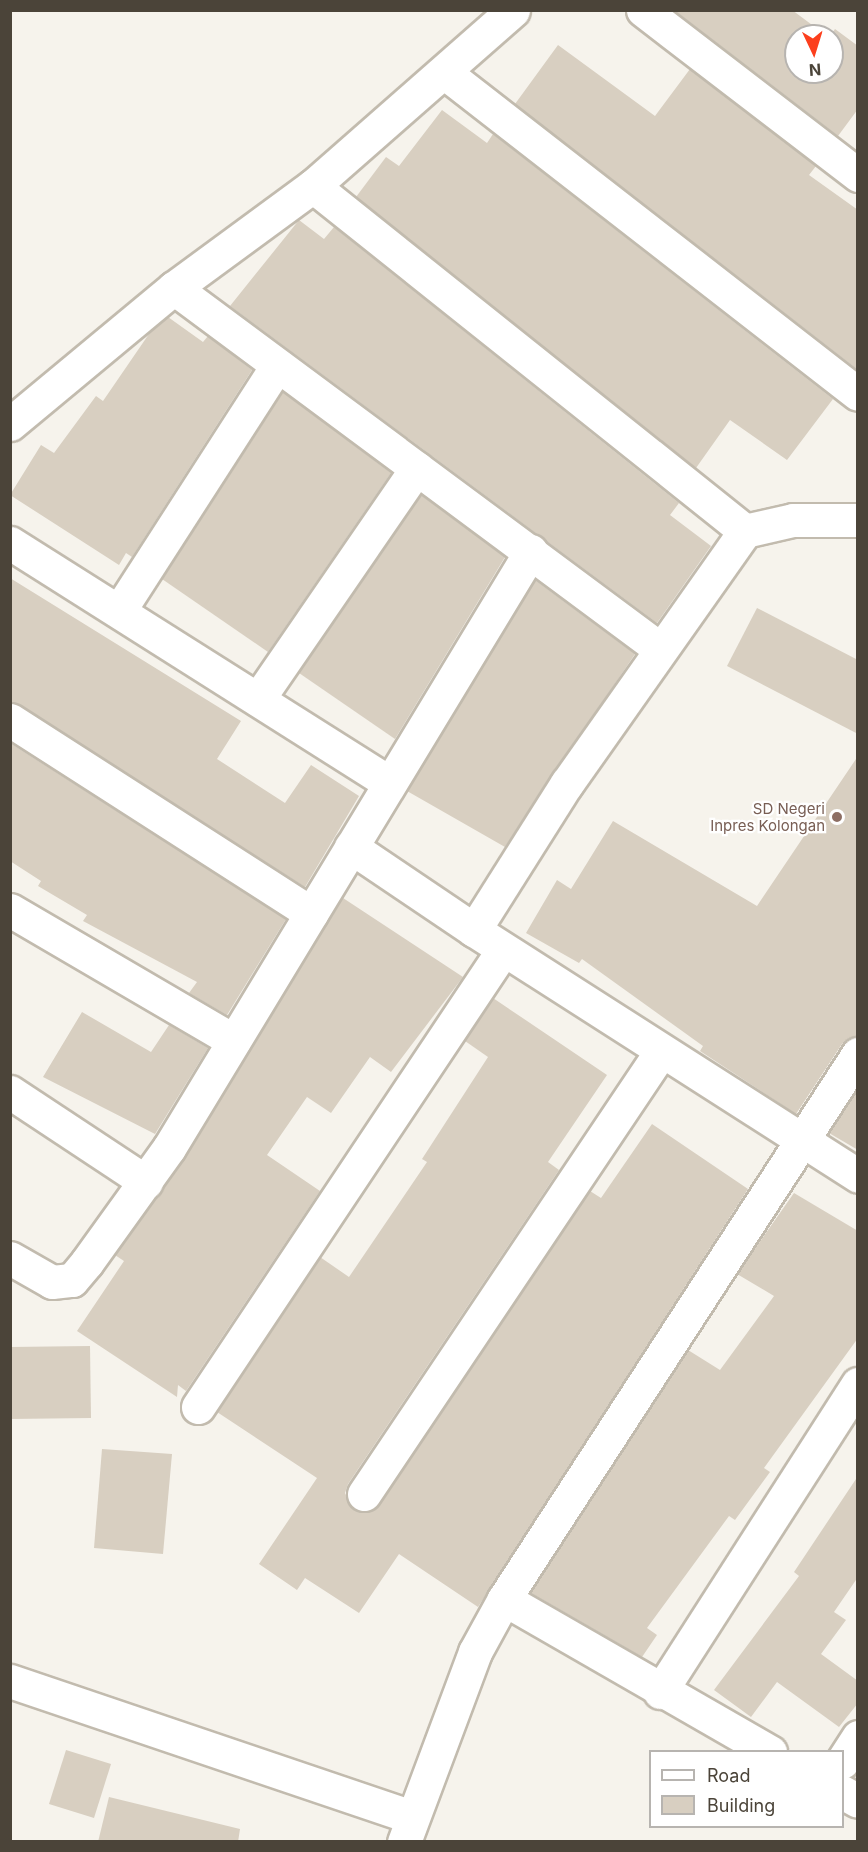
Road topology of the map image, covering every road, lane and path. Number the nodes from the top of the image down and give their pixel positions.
1 (513, 10) edge
2 (643, 10) edge
3 (444, 72) junction
4 (858, 175) edge
5 (313, 186) junction
6 (174, 288) junction
7 (277, 366) junction
8 (858, 394) edge
9 (10, 424) edge
10 (417, 468) junction
11 (858, 520) edge
12 (745, 531) junction
13 (10, 543) edge
14 (531, 551) junction
15 (119, 611) junction
16 (660, 649) junction
17 (258, 699) junction
18 (10, 720) edge
19 (390, 783) junction
20 (351, 847) junction
21 (10, 910) edge
22 (311, 913) junction
23 (474, 930) junction
24 (504, 950) junction
25 (234, 1041) junction
26 (660, 1053) junction
27 (858, 1054) edge
28 (10, 1092) edge
29 (803, 1143) junction
30 (858, 1176) edge
31 (146, 1182) junction
32 (10, 1258) edge
33 (52, 1282) junction
34 (10, 1285) edge
35 (858, 1384) edge
36 (198, 1407) dead end
37 (364, 1494) dead end
38 (504, 1599) junction
39 (10, 1681) edge
40 (660, 1692) junction
41 (858, 1737) edge
42 (766, 1750) edge
43 (844, 1760) edge
44 (844, 1793) edge
45 (858, 1801) edge
46 (408, 1829) edge

1 - 3 street
2 - 4 street
3 - 5 street
3 - 8 street
5 - 6 street
5 - 12 street
6 - 7 street
6 - 9 street
7 - 10 street
7 - 15 street
10 - 14 street
10 - 17 street
11 - 12 street
12 - 16 street
13 - 15 street
14 - 16 street
14 - 19 street
15 - 17 street
16 - 23 street
17 - 19 street
18 - 22 street
19 - 20 street
20 - 22 street
20 - 23 street
21 - 25 street
22 - 25 street
23 - 24 street
24 - 26 street
24 - 36 street
25 - 31 street
26 - 29 street
26 - 37 street
27 - 29 street
28 - 31 street
29 - 30 street
29 - 38 street
31 - 33 street
32 - 33 street
33 - 34 street
35 - 40 street
38 - 40 street
38 - 46 street
39 - 46 street
40 - 42 street
41 - 43 street
44 - 45 street

